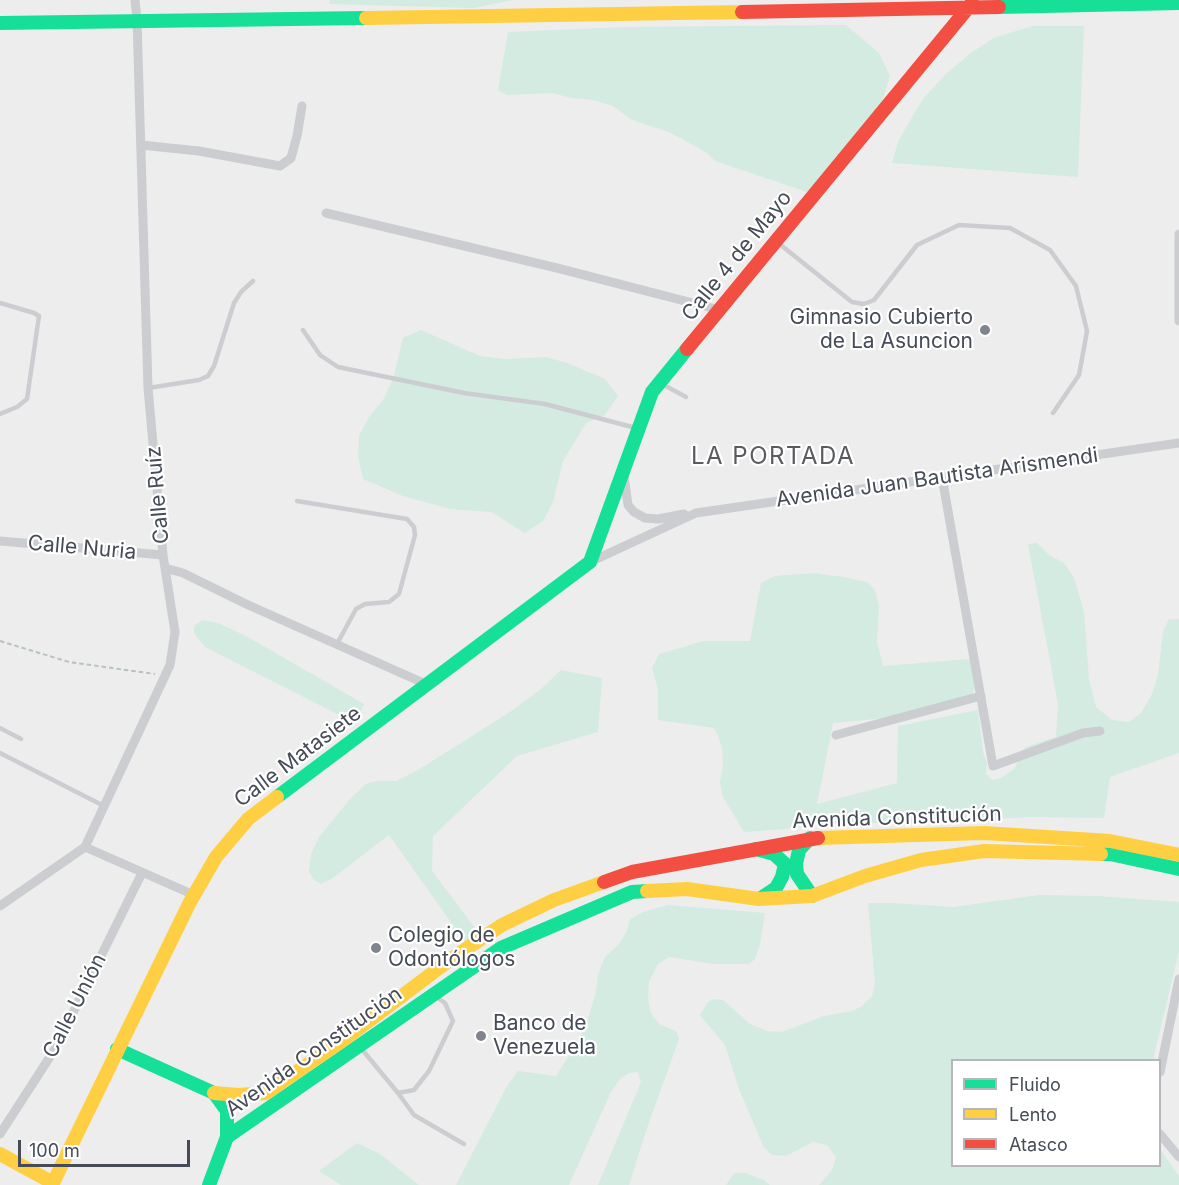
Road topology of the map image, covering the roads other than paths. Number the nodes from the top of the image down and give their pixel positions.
1 (135, 0) edge
2 (972, 3) edge
3 (1179, 3) edge
4 (137, 20) junction
5 (0, 23) edge
6 (302, 106) dead end
7 (141, 145) junction
8 (326, 213) dead end
9 (1179, 234) edge
10 (776, 241) junction
11 (253, 281) dead end
12 (0, 303) edge
13 (720, 310) junction
14 (1179, 321) edge
15 (303, 330) dead end
16 (660, 383) junction
17 (148, 388) junction
18 (686, 397) dead end
19 (1053, 413) dead end
20 (0, 414) edge
21 (639, 429) junction
22 (1179, 443) edge
23 (624, 470) junction
24 (942, 477) junction
25 (297, 501) dead end
26 (696, 513) junction
27 (0, 541) edge
28 (163, 555) junction
29 (590, 562) junction
30 (165, 568) junction
31 (337, 644) junction
32 (428, 684) junction
33 (981, 696) junction
34 (0, 728) edge
35 (1100, 731) dead end
36 (836, 735) dead end
37 (21, 739) dead end
38 (0, 753) edge
39 (104, 806) junction
40 (810, 838) junction
41 (85, 847) junction
42 (753, 848) junction
43 (1179, 855) edge
44 (1179, 869) edge
45 (142, 873) junction
46 (194, 895) junction
47 (812, 896) junction
48 (759, 899) junction
49 (0, 906) edge
50 (1179, 979) edge
51 (432, 995) junction
52 (358, 1045) junction
53 (117, 1049) junction
54 (1161, 1067) edge
55 (214, 1093) junction
56 (266, 1093) junction
57 (398, 1093) junction
58 (268, 1110) junction
59 (0, 1134) edge
60 (1161, 1135) edge
61 (228, 1137) junction
62 (464, 1144) dead end
63 (0, 1154) edge
64 (1179, 1157) edge
65 (52, 1184) edge
66 (209, 1185) edge

1 - 4 street, Calle Ruíz
2 - 3 street
2 - 4 street
2 - 10 street, Calle 4 de Mayo
4 - 5 street
4 - 7 street, Calle Ruíz
6 - 7 street
7 - 17 street, Calle Ruíz
8 - 13 street
9 - 14 street
10 - 13 street, Calle 4 de Mayo
10 - 19 lane
11 - 17 lane
12 - 20 lane
13 - 16 street, Calle 4 de Mayo
15 - 21 lane
16 - 18 lane
16 - 21 street, Calle 4 de Mayo
17 - 28 street, Calle Ruíz
21 - 23 street, Calle 4 de Mayo
22 - 24 street, Avenida Juan Bautista Arismendi
23 - 26 street, Avenida Juan Bautista Arismendi
23 - 29 street, Calle 4 de Mayo
24 - 26 street, Avenida Juan Bautista Arismendi
24 - 33 street
25 - 31 lane
26 - 29 street, Avenida Juan Bautista Arismendi
27 - 28 street, Calle Nuria
28 - 30 street, Calle Ruíz
29 - 32 street, Calle Matasiete
30 - 31 street
30 - 39 street, Calle Ruíz
31 - 32 street
32 - 46 street, Calle Matasiete
33 - 35 street
33 - 36 street
34 - 37 lane
38 - 39 lane
39 - 41 street, Calle Ruíz
40 - 42 street, Avenida Constitución
40 - 43 street, Avenida Constitución
40 - 47 street
41 - 45 street
41 - 49 street
42 - 48 street
42 - 56 street, Avenida Constitución
44 - 47 street, Avenida Constitución
45 - 46 street
45 - 59 street, Calle Unión
46 - 53 street, Calle Matasiete
47 - 48 street, Avenida Constitución
48 - 51 street, Avenida Constitución
50 - 54 street
51 - 52 street, Avenida Constitución
51 - 57 lane
52 - 57 lane
52 - 58 street, Avenida Constitución
53 - 55 street
53 - 65 street, Calle Matasiete
55 - 56 street, Avenida Constitución
55 - 61 street
56 - 58 street
57 - 62 lane
58 - 61 street, Avenida Constitución
60 - 64 street
61 - 66 street
63 - 65 street

